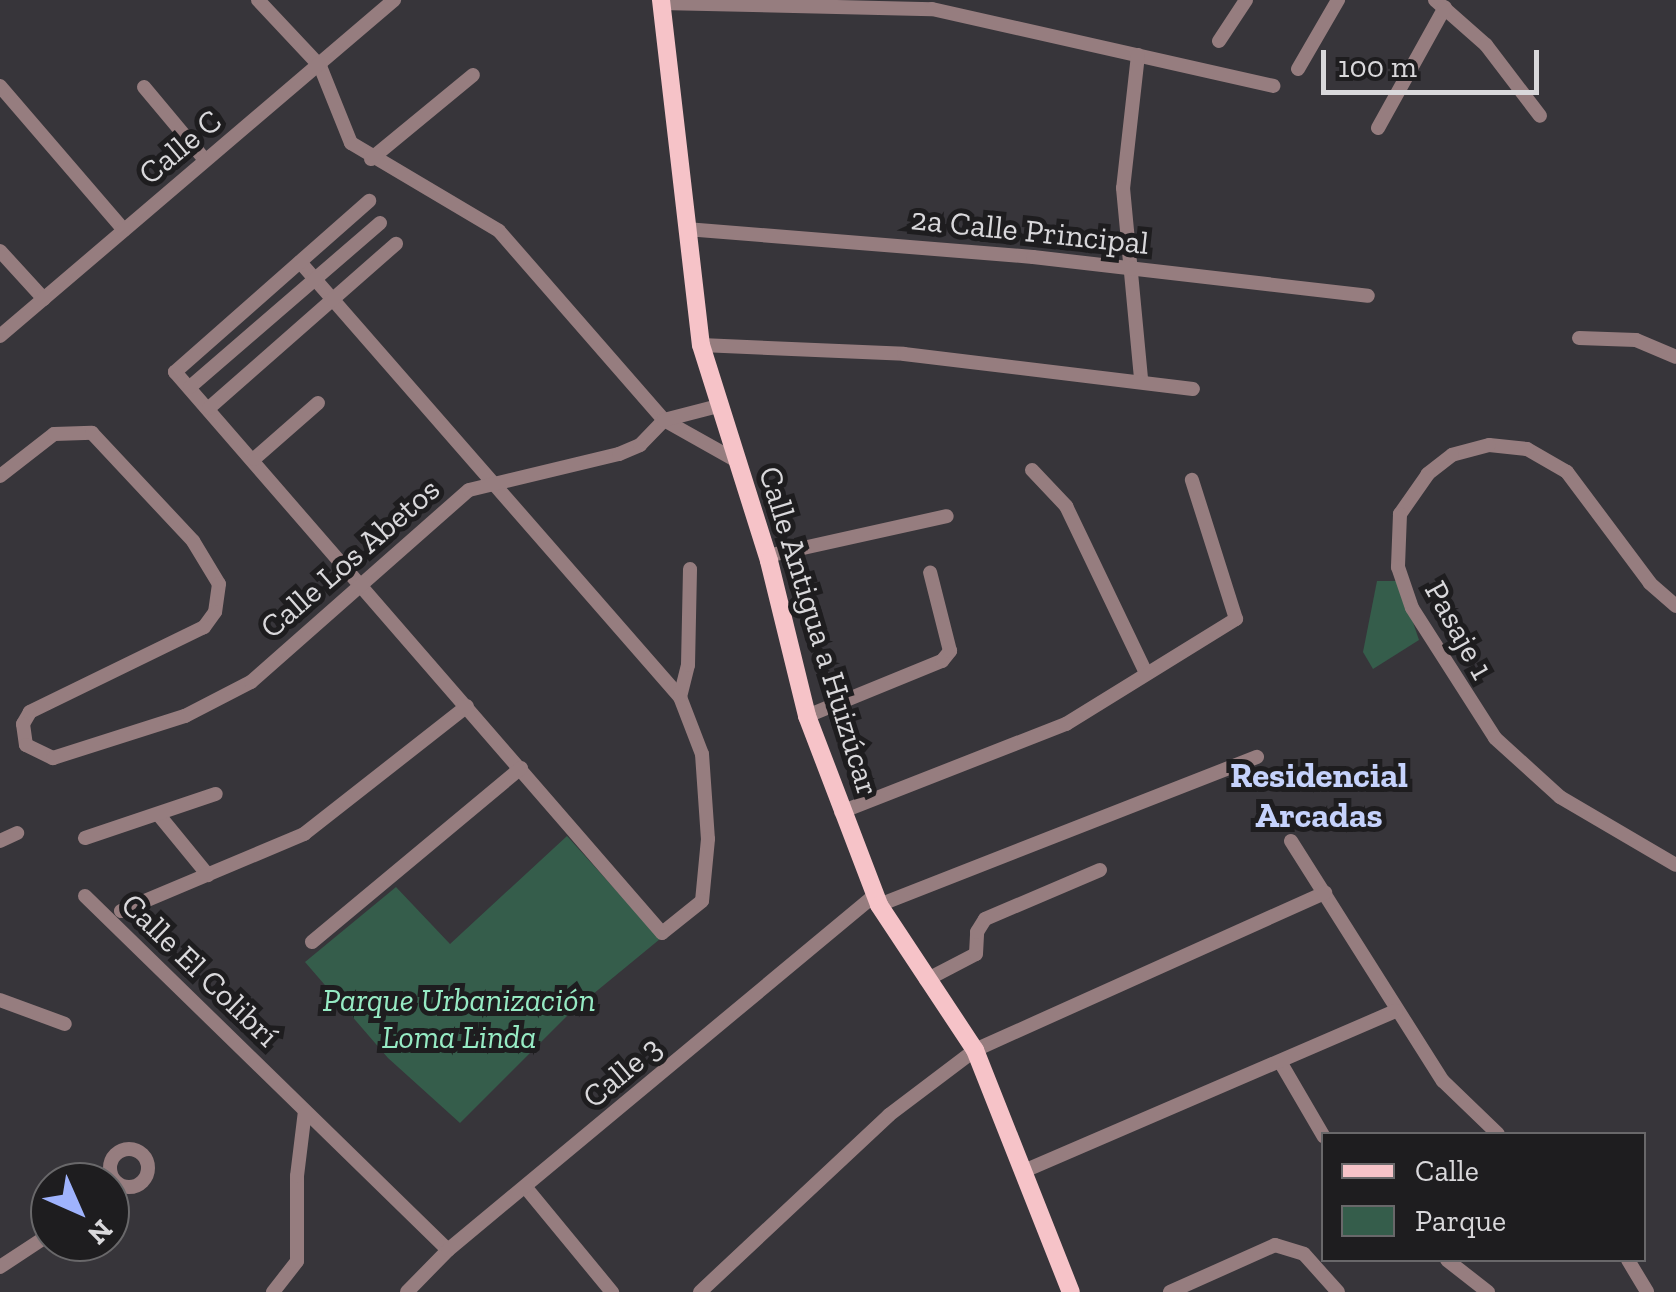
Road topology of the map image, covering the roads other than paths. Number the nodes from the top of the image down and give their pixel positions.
1 (258, 0) edge
2 (394, 0) edge
3 (1246, 0) edge
4 (1338, 0) edge
5 (661, 2) edge
6 (1440, 4) edge
7 (1218, 40) dead end
8 (1138, 55) junction
9 (320, 66) junction
10 (1298, 70) dead end
11 (473, 76) dead end
12 (0, 86) edge
13 (1273, 86) dead end
14 (144, 87) dead end
15 (1540, 116) dead end
16 (1378, 128) dead end
17 (372, 159) junction
18 (205, 160) junction
19 (369, 201) dead end
20 (380, 223) dead end
21 (686, 229) junction
22 (124, 230) junction
23 (396, 244) dead end
24 (0, 251) edge
25 (300, 262) junction
26 (1135, 270) junction
27 (315, 280) junction
28 (1368, 296) dead end
29 (44, 299) junction
30 (334, 299) junction
31 (0, 336) edge
32 (1579, 338) dead end
33 (701, 346) junction
34 (1676, 357) edge
35 (1141, 378) junction
36 (190, 387) junction
37 (1193, 389) dead end
38 (318, 403) dead end
39 (718, 406) junction
40 (209, 408) junction
41 (664, 420) junction
42 (254, 460) junction
43 (737, 461) junction
44 (1032, 470) dead end
45 (0, 476) edge
46 (1192, 480) dead end
47 (491, 482) junction
48 (947, 516) dead end
49 (767, 556) junction
50 (690, 569) dead end
51 (930, 572) dead end
52 (360, 580) junction
53 (1676, 606) edge
54 (1146, 671) junction
55 (680, 697) junction
56 (468, 706) junction
57 (807, 716) junction
58 (1257, 757) dead end
59 (521, 768) junction
60 (216, 794) dead end
61 (841, 812) junction
62 (158, 814) junction
63 (16, 833) dead end
64 (86, 838) dead end
65 (0, 841) edge
66 (1291, 841) dead end
67 (1676, 866) edge
68 (1100, 870) dead end
69 (208, 875) junction
70 (1324, 893) junction
71 (85, 896) dead end
72 (877, 900) junction
73 (121, 911) dead end
74 (312, 942) dead end
75 (926, 980) junction
76 (0, 1000) edge
77 (1396, 1011) junction
78 (64, 1024) dead end
79 (975, 1050) junction
80 (1282, 1065) junction
81 (305, 1111) junction
82 (1496, 1132) edge
83 (1321, 1133) edge
84 (1024, 1171) junction
85 (526, 1189) junction
86 (30, 1248) edge
87 (448, 1250) junction
88 (1450, 1262) edge
89 (1629, 1262) edge
90 (0, 1268) edge
91 (273, 1292) edge
92 (407, 1292) edge
93 (612, 1292) edge
94 (700, 1292) edge
95 (1071, 1292) edge
96 (1170, 1292) edge
97 (1338, 1292) edge
98 (1488, 1292) edge
99 (1647, 1292) edge

1 - 9 street
2 - 9 street, Calle C
3 - 7 street
4 - 10 street
5 - 8 street
5 - 21 main road, Calle Antigua a Huizúcar
6 - 15 street
6 - 16 street
8 - 13 street
8 - 26 street
9 - 17 street
9 - 18 street, Calle C
11 - 17 street
12 - 22 street
14 - 18 street
17 - 41 street
18 - 22 street, Calle C
19 - 25 street
20 - 27 street
21 - 26 street, 2a Calle Principal
21 - 33 main road, Calle Antigua a Huizúcar
22 - 29 street, Calle C
23 - 30 street
24 - 29 street
25 - 27 street
25 - 36 street
26 - 28 street, 2a Calle Principal
26 - 35 street
27 - 30 street
27 - 36 street
29 - 31 street, Calle C
30 - 40 street
30 - 47 street
32 - 34 street
33 - 35 street
33 - 39 main road, Calle Antigua a Huizúcar
35 - 37 street
36 - 40 street
38 - 42 street
39 - 41 street, Calle Los Abetos
39 - 43 main road, Calle Antigua a Huizúcar
40 - 42 street
41 - 43 street
41 - 47 street, Calle Los Abetos
42 - 52 street
43 - 49 main road, Calle Antigua a Huizúcar
44 - 54 street
45 - 52 street, Calle Los Abetos
46 - 54 street
47 - 52 street, Calle Los Abetos
47 - 55 street
48 - 49 street
49 - 57 main road, Calle Antigua a Huizúcar
50 - 55 street
51 - 57 street
52 - 56 street
53 - 67 street, Pasaje 1
54 - 61 street
55 - 59 street
56 - 59 street
56 - 69 street
57 - 61 main road, Calle Antigua a Huizúcar
58 - 72 street, Calle 3
59 - 74 street
60 - 62 street
61 - 72 main road, Calle Antigua a Huizúcar
62 - 64 street
62 - 69 street
63 - 65 street
66 - 70 street
68 - 75 street
69 - 73 street
70 - 77 street
70 - 79 street
71 - 81 street, Calle El Colibrí
72 - 75 main road, Calle Antigua a Huizúcar
72 - 85 street, Calle 3
75 - 79 main road, Calle Antigua a Huizúcar
76 - 78 street
77 - 80 street
77 - 82 street
79 - 84 main road, Calle Antigua a Huizúcar
79 - 94 street
80 - 83 street
80 - 84 street
81 - 87 street, Calle El Colibrí
81 - 91 street
84 - 95 main road, Calle Antigua a Huizúcar
85 - 87 street, Calle 3
85 - 93 street
86 - 90 street
87 - 92 street, Calle 3
88 - 98 street
89 - 99 street
96 - 97 street

